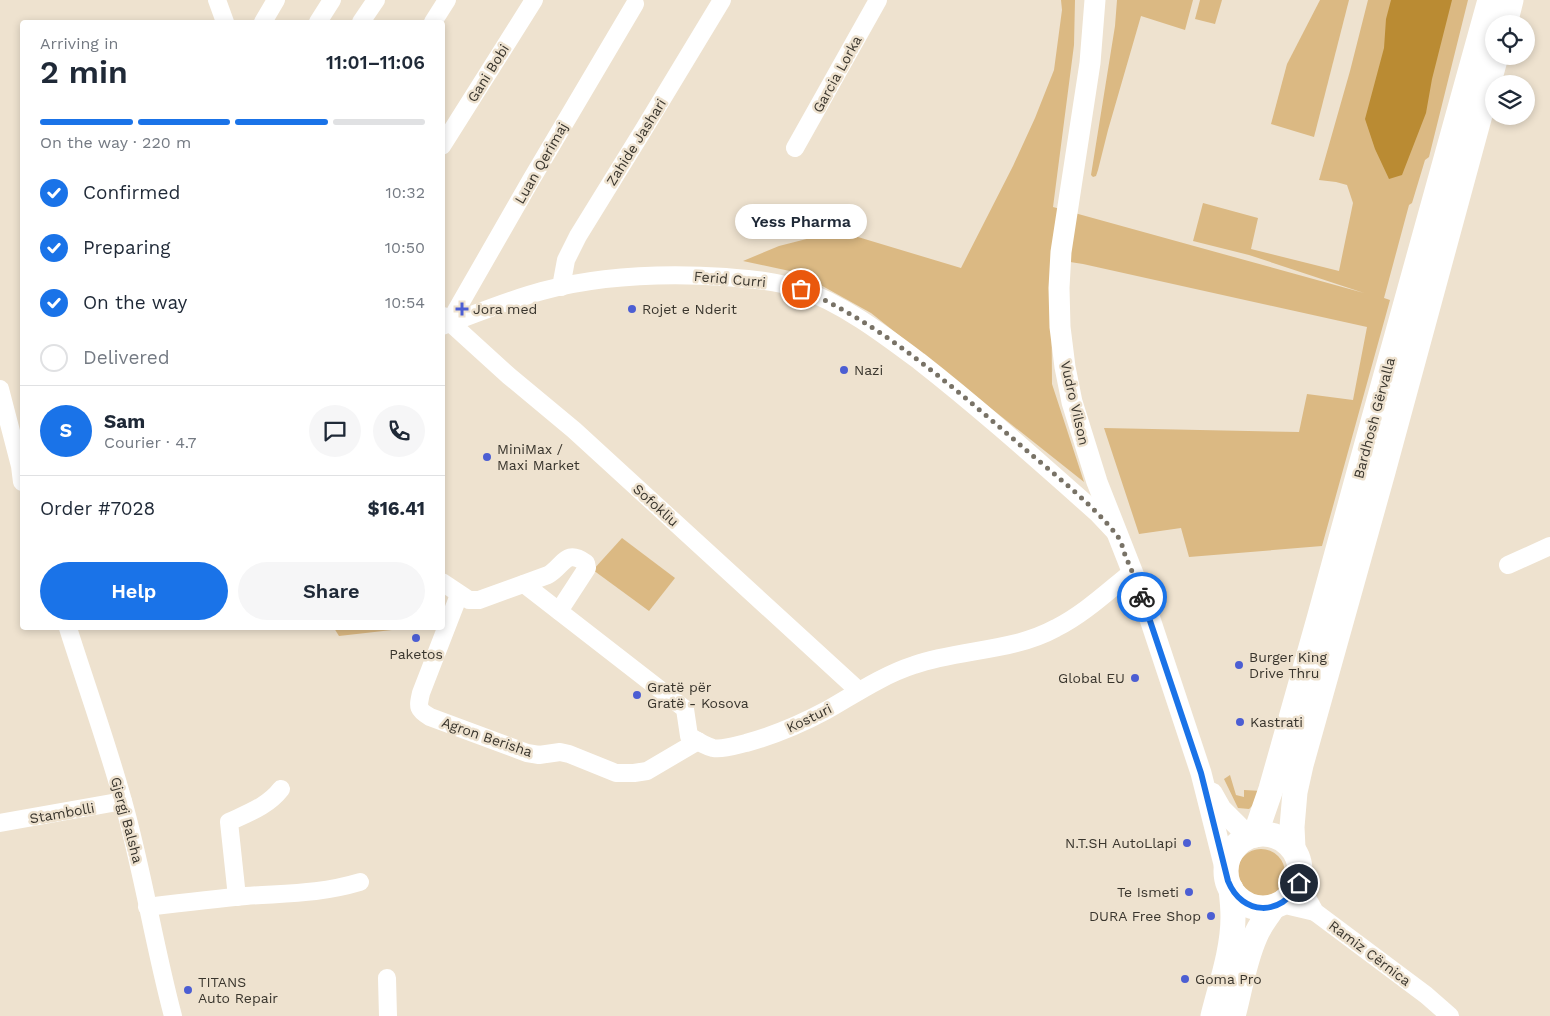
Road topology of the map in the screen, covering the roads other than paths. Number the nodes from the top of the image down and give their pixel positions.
1 (217, 0) edge
2 (276, 0) edge
3 (332, 0) edge
4 (376, 0) edge
5 (448, 0) edge
6 (534, 0) edge
7 (722, 0) edge
8 (878, 0) edge
9 (1490, 0) edge
10 (1511, 0) edge
11 (635, 4) dead end
12 (1094, 5) edge
13 (1507, 15) edge
14 (224, 20) edge
15 (264, 20) edge
16 (319, 20) edge
17 (363, 20) edge
18 (434, 20) edge
19 (1494, 65) edge
20 (445, 141) edge
21 (795, 148) dead end
22 (561, 287) junction
23 (445, 322) edge
24 (0, 389) edge
25 (20, 458) edge
26 (1118, 536) junction
27 (1550, 546) edge
28 (1508, 566) dead end
29 (1132, 572) junction
30 (445, 584) edge
31 (524, 584) junction
32 (460, 594) junction
33 (559, 611) junction
34 (69, 630) edge
35 (860, 691) junction
36 (698, 741) junction
37 (1201, 773) junction
38 (281, 789) dead end
39 (123, 801) junction
40 (0, 823) edge
41 (1252, 836) junction
42 (1293, 848) junction
43 (1229, 881) junction
44 (360, 882) dead end
45 (1299, 883) junction
46 (237, 897) junction
47 (1277, 906) junction
48 (147, 907) junction
49 (1315, 912) junction
50 (387, 978) dead end
51 (174, 1016) edge
52 (388, 1016) edge
53 (1213, 1016) edge
54 (1233, 1016) edge
55 (1450, 1016) edge

1 - 14 street
2 - 15 street
3 - 16 street
4 - 17 street
5 - 18 street
6 - 20 street, Gani Bobi
7 - 22 street, Zahide Jashari
8 - 21 street, Garcia Lorka
9 - 41 highway, Bardhosh Gërvalla
10 - 13 highway
11 - 23 street, Luan Qerimaj
12 - 26 main road, Vudro Vilson
19 - 42 highway, Bardhosh Gërvalla
22 - 23 street, Ferid Curri
22 - 26 street, Ferid Curri
23 - 35 street, Sofokliu
24 - 25 street
26 - 29 main road, Vudro Vilson
27 - 28 street
29 - 35 street, Kosturi
29 - 37 main road, Vudro Vilson
30 - 32 street
31 - 32 street
31 - 33 street
31 - 33 street
32 - 36 street, Agron Berisha
33 - 36 street
34 - 39 street, Gjergj Balsha
35 - 36 street, Kosturi
37 - 41 main road
37 - 43 main road
38 - 46 street
39 - 40 street, Stambolli
39 - 48 street, Gjergj Balsha
41 - 42 highway
41 - 43 highway
42 - 45 highway
43 - 47 highway
43 - 53 highway
44 - 46 street
45 - 47 highway
45 - 49 street, Ramiz Cërnica
46 - 48 street
47 - 49 street
47 - 54 highway
48 - 51 street, Gjergj Balsha
49 - 55 street, Ramiz Cërnica
50 - 52 street

